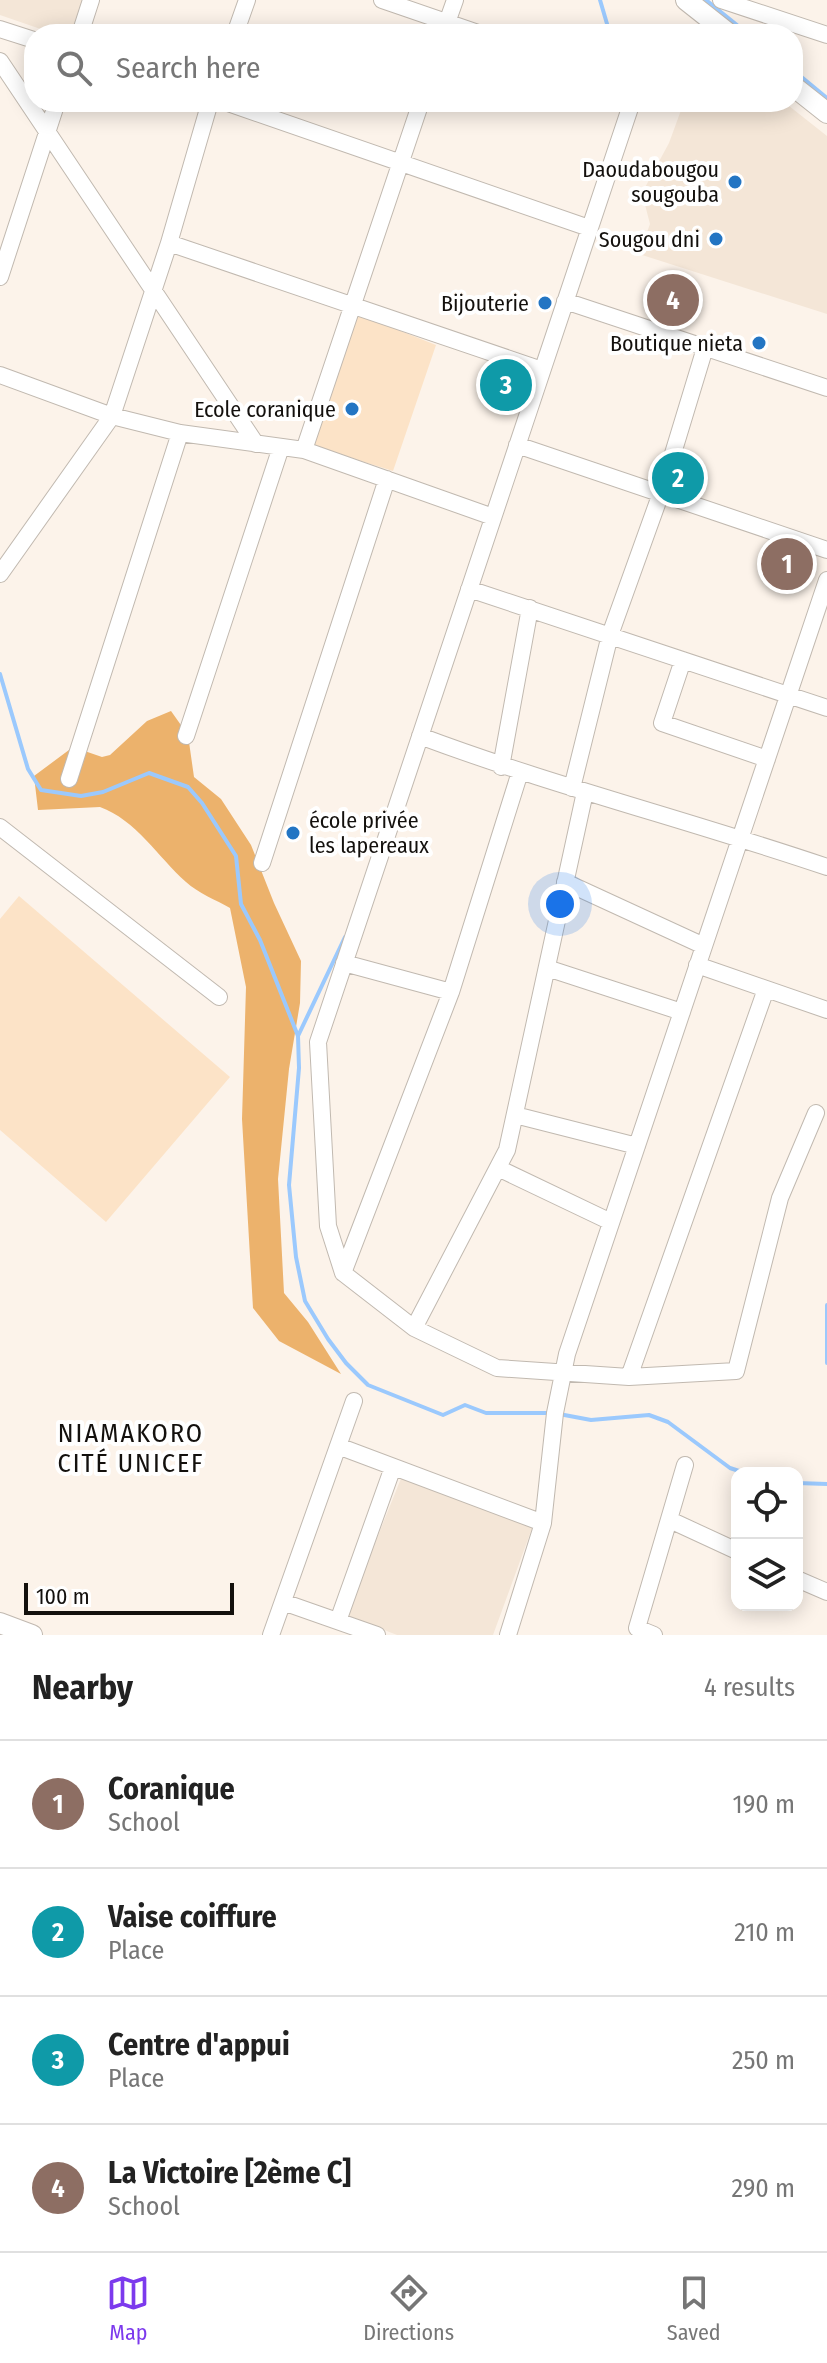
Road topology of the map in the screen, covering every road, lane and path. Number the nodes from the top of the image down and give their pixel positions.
1 (91, 0) edge
2 (247, 0) edge
3 (382, 0) edge
4 (455, 0) edge
5 (686, 0) edge
6 (721, 0) edge
7 (83, 24) edge
8 (239, 24) edge
9 (436, 24) edge
10 (446, 24) edge
11 (716, 24) edge
12 (794, 24) edge
13 (803, 27) edge
14 (0, 29) edge
15 (827, 35) edge
16 (24, 37) edge
17 (0, 61) edge
18 (803, 94) edge
19 (24, 96) edge
20 (34, 112) edge
21 (54, 112) edge
22 (207, 112) edge
23 (254, 112) edge
24 (418, 112) edge
25 (629, 112) edge
26 (827, 113) edge
27 (48, 132) junction
28 (400, 163) junction
29 (0, 215) edge
30 (18, 221) junction
31 (589, 228) junction
32 (169, 243) junction
33 (0, 277) edge
34 (153, 292) junction
35 (565, 301) junction
36 (353, 306) junction
37 (705, 348) junction
38 (542, 370) junction
39 (0, 375) edge
40 (827, 388) edge
41 (112, 416) junction
42 (180, 433) junction
43 (256, 444) junction
44 (517, 445) junction
45 (281, 447) junction
46 (304, 450) junction
47 (387, 479) junction
48 (661, 493) junction
49 (493, 517) junction
50 (827, 550) edge
51 (0, 574) edge
52 (827, 580) edge
53 (469, 589) junction
54 (530, 608) junction
55 (610, 635) junction
56 (683, 660) junction
57 (788, 695) junction
58 (827, 708) edge
59 (186, 736) dead end
60 (420, 736) junction
61 (767, 759) junction
62 (501, 767) junction
63 (520, 772) junction
64 (69, 779) dead end
65 (578, 790) junction
66 (0, 827) edge
67 (740, 837) junction
68 (262, 863) dead end
69 (827, 867) edge
70 (565, 882) junction
71 (704, 946) junction
72 (344, 963) junction
73 (697, 965) junction
74 (547, 968) junction
75 (766, 989) junction
76 (451, 992) junction
77 (219, 997) dead end
78 (827, 1010) edge
79 (682, 1012) junction
80 (816, 1113) dead end
81 (515, 1115) junction
82 (637, 1146) junction
83 (498, 1168) junction
84 (611, 1222) junction
85 (343, 1273) junction
86 (414, 1328) junction
87 (563, 1371) junction
88 (629, 1377) junction
89 (354, 1401) dead end
90 (338, 1446) junction
91 (685, 1465) dead end
92 (393, 1467) junction
93 (670, 1520) junction
94 (543, 1523) junction
95 (731, 1548) edge
96 (803, 1582) edge
97 (827, 1592) edge
98 (283, 1602) junction
99 (338, 1621) junction
100 (7, 1628) edge
101 (636, 1631) edge
102 (32, 1635) edge
103 (271, 1635) edge
104 (377, 1635) edge
105 (508, 1635) edge
106 (654, 1635) edge

1 - 7 street
2 - 8 street
3 - 9 street
4 - 10 street
5 - 11 street
6 - 12 street
13 - 15 street
14 - 16 street
17 - 19 street
18 - 26 street
20 - 27 street
21 - 27 street
22 - 32 street
23 - 28 street
24 - 28 street
25 - 31 street
27 - 30 street
27 - 34 street
28 - 31 street
28 - 36 street
29 - 30 street
30 - 33 street
31 - 35 street
32 - 34 street
32 - 36 street
34 - 41 street
34 - 43 street
35 - 37 street
35 - 38 street
36 - 38 street
36 - 46 street
37 - 40 street
37 - 48 street
38 - 44 street
39 - 41 street
41 - 42 street
41 - 51 street
42 - 43 street
42 - 64 street
43 - 45 street
44 - 48 street
44 - 49 street
45 - 46 street
45 - 59 street
46 - 47 street
47 - 49 street
47 - 68 street
48 - 50 street
48 - 55 street
49 - 53 street
52 - 57 street
53 - 54 street
53 - 60 street
54 - 55 street
54 - 62 street
55 - 56 street
55 - 65 street
56 - 57 street
56 - 61 street
57 - 58 street
57 - 61 street
60 - 62 street
60 - 72 street
61 - 67 street
62 - 63 street
63 - 65 street
63 - 76 street
65 - 67 street
65 - 70 street
66 - 77 street
67 - 69 street
67 - 71 street
70 - 71 street
70 - 74 street
71 - 73 street
72 - 76 street
72 - 85 street
73 - 75 street
73 - 79 street
74 - 79 street
74 - 81 street
75 - 78 street
75 - 88 street
76 - 85 street
79 - 82 street
80 - 88 street
81 - 82 street
81 - 83 street
82 - 84 street
83 - 84 street
83 - 86 street
84 - 87 street
85 - 86 street
86 - 87 street
87 - 88 street
87 - 94 street
89 - 90 street
90 - 92 street
90 - 98 street
91 - 93 street
92 - 94 street
92 - 99 street
93 - 95 street
93 - 101 street
94 - 105 street
96 - 97 street
98 - 99 street
98 - 103 street
99 - 104 street
100 - 102 street
101 - 106 street

